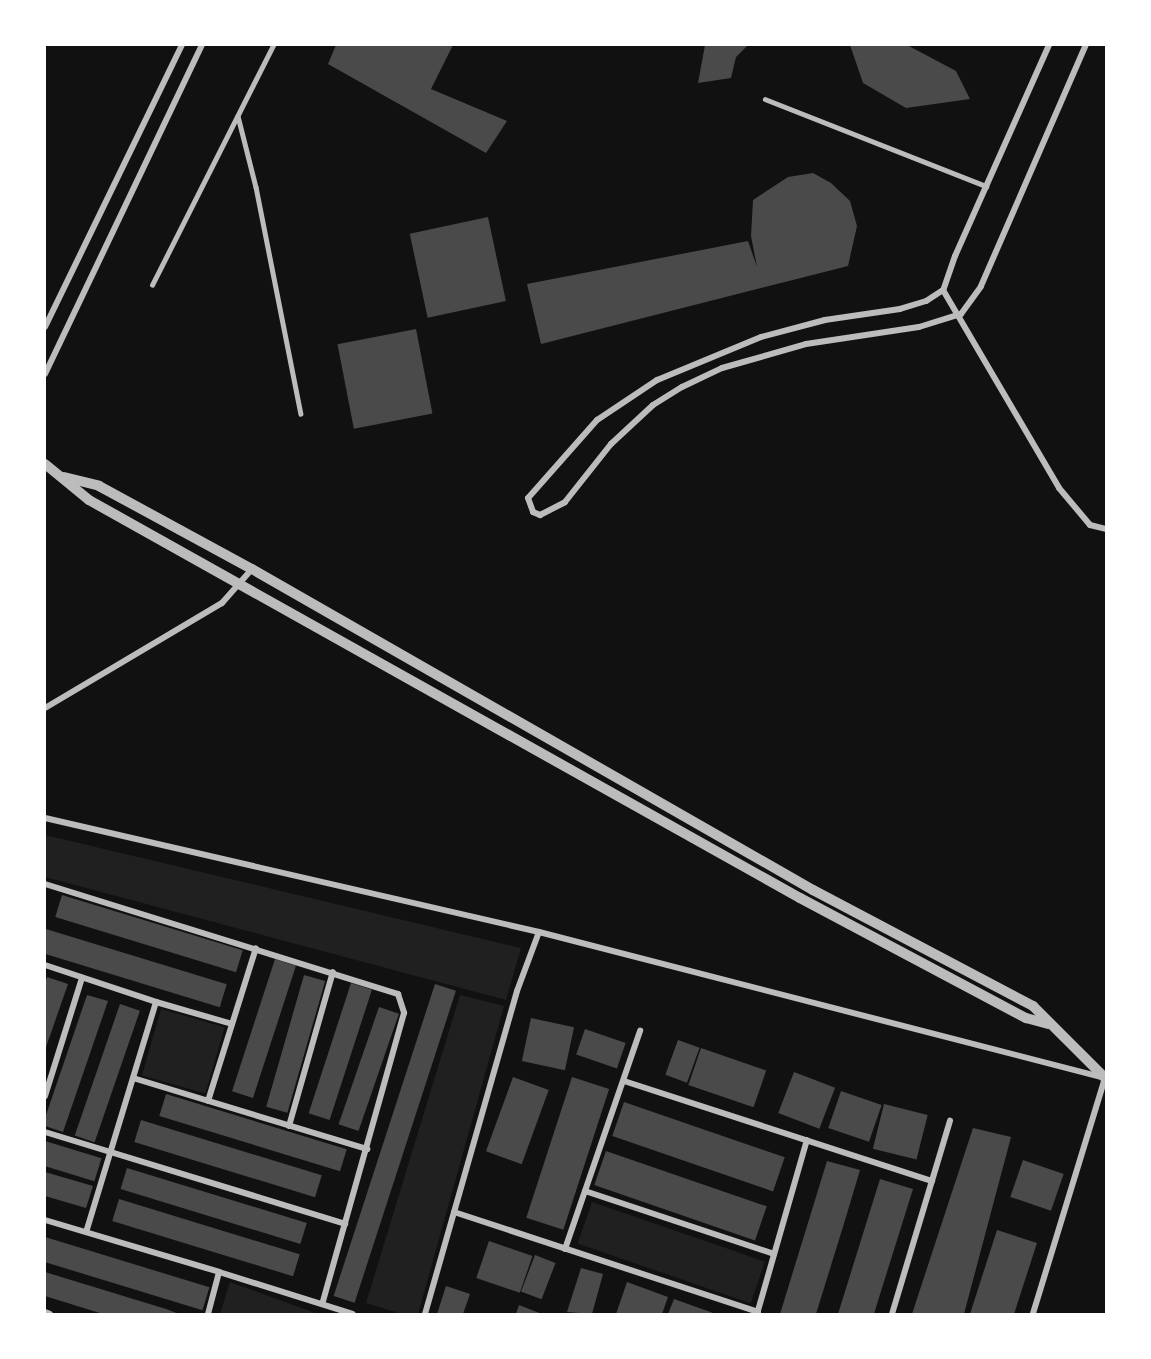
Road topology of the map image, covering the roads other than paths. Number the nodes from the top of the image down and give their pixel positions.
1 (182, 45) edge
2 (202, 45) edge
3 (273, 45) edge
4 (1049, 45) edge
5 (1086, 45) edge
6 (765, 99) dead end
7 (238, 116) junction
8 (986, 186) junction
9 (152, 285) dead end
10 (943, 290) junction
11 (961, 314) junction
12 (45, 327) edge
13 (45, 374) edge
14 (301, 414) dead end
15 (45, 464) edge
16 (64, 477) junction
17 (1106, 529) edge
18 (252, 569) junction
19 (241, 584) junction
20 (45, 708) edge
21 (45, 818) edge
22 (45, 884) edge
23 (538, 932) junction
24 (256, 948) junction
25 (922, 948) junction
26 (915, 959) junction
27 (45, 965) edge
28 (333, 972) junction
29 (82, 978) junction
30 (156, 1002) junction
31 (232, 1024) junction
32 (1048, 1024) junction
33 (640, 1031) dead end
34 (133, 1078) junction
35 (1105, 1078) edge
36 (624, 1081) junction
37 (45, 1096) edge
38 (208, 1101) junction
39 (950, 1121) dead end
40 (289, 1125) junction
41 (45, 1132) edge
42 (807, 1140) junction
43 (367, 1149) junction
44 (110, 1153) junction
45 (932, 1181) junction
46 (585, 1191) junction
47 (453, 1212) junction
48 (45, 1220) edge
49 (345, 1224) junction
50 (86, 1232) junction
51 (565, 1249) junction
52 (774, 1254) junction
53 (219, 1272) junction
54 (322, 1304) junction
55 (45, 1312) edge
56 (758, 1313) edge
57 (50, 1314) edge
58 (208, 1314) edge
59 (353, 1314) edge
60 (425, 1314) edge
61 (892, 1314) edge
62 (1033, 1314) edge

1 - 12 street
2 - 13 street
3 - 7 lane
4 - 8 street
5 - 11 street
6 - 8 lane
7 - 9 lane
7 - 14 lane
8 - 10 street
10 - 11 street
10 - 11 street
11 - 17 street
15 - 16 street
16 - 18 street
16 - 19 street
18 - 19 street
18 - 25 street
19 - 20 street
19 - 26 street
21 - 23 street
22 - 24 street
23 - 35 street
23 - 47 street
24 - 28 street
24 - 31 street
25 - 26 street
25 - 32 street
26 - 32 street
27 - 29 street
28 - 40 street
28 - 43 street
29 - 30 street
29 - 37 street
30 - 31 street
30 - 34 street
31 - 38 street
32 - 35 street
33 - 36 street
34 - 38 street
34 - 44 street
35 - 62 street
36 - 42 street
36 - 46 street
38 - 40 street
39 - 45 street
40 - 43 street
41 - 44 street
42 - 45 street
42 - 52 street
43 - 49 street
44 - 49 street
44 - 50 street
45 - 61 street
46 - 51 street
46 - 52 street
47 - 51 street
47 - 60 street
48 - 50 street
49 - 54 street
50 - 53 street
51 - 56 street
52 - 56 street
53 - 54 street
53 - 58 street
54 - 59 street
55 - 57 street

